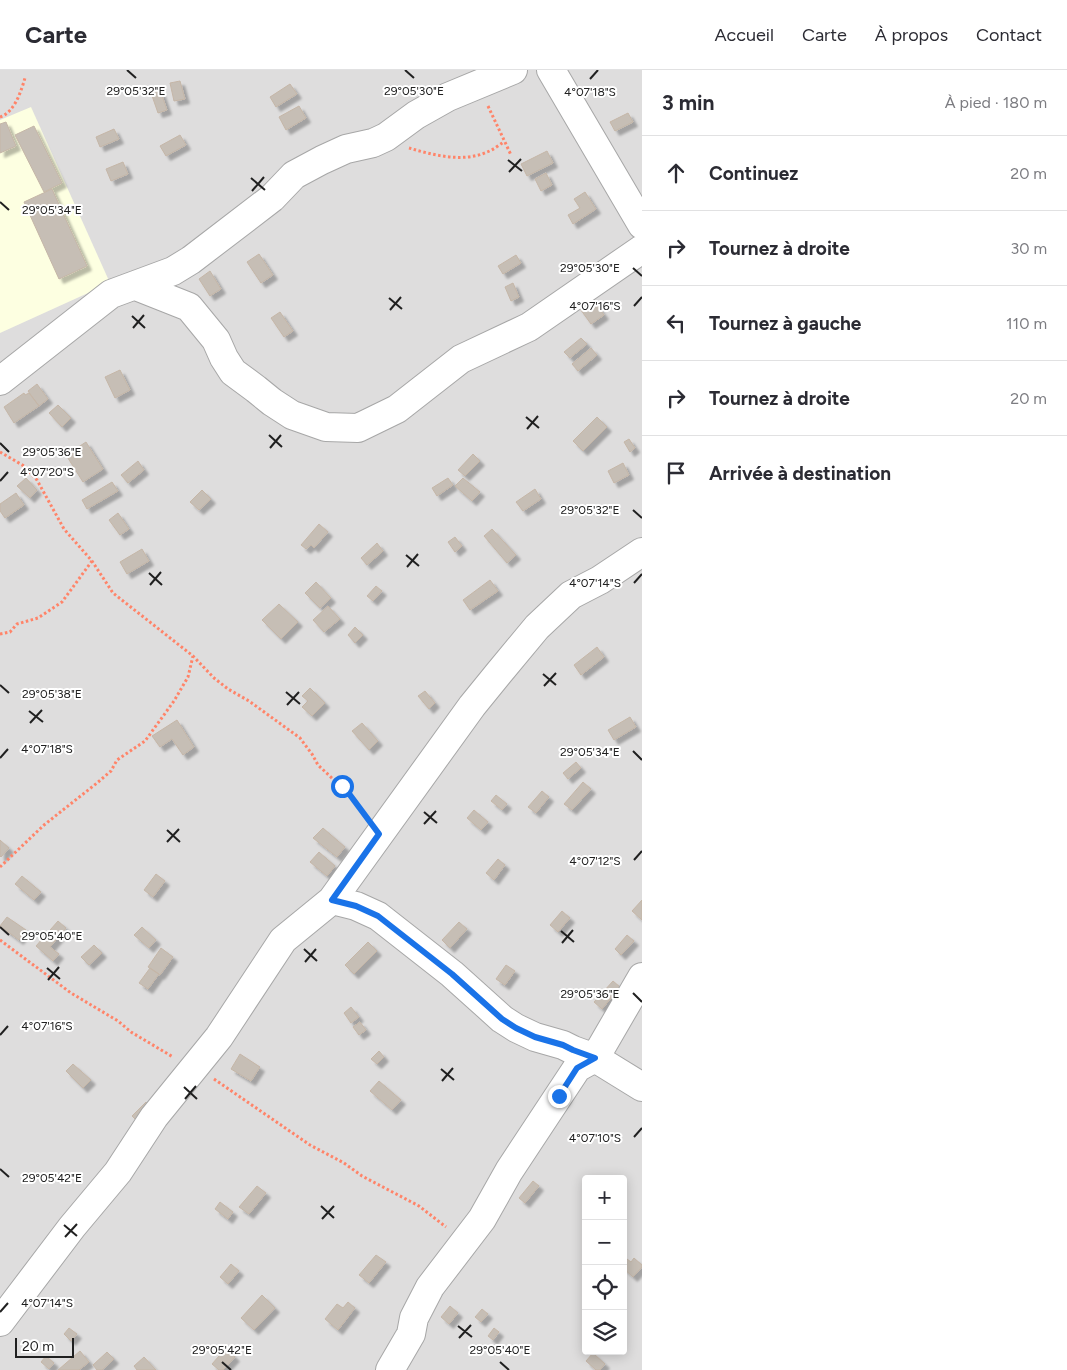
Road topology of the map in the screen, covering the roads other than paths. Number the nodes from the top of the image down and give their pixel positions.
1 (513, 70) edge
2 (551, 70) edge
3 (642, 225) edge
4 (642, 249) edge
5 (136, 286) junction
6 (0, 381) edge
7 (642, 552) edge
8 (332, 900) junction
9 (642, 977) edge
10 (595, 1058) junction
11 (642, 1087) edge
12 (0, 1322) edge
13 (390, 1370) edge

1 - 5 street
2 - 3 street
4 - 5 street
5 - 6 street
7 - 8 street
8 - 10 street
8 - 12 street
9 - 10 street
10 - 11 street
10 - 13 street

